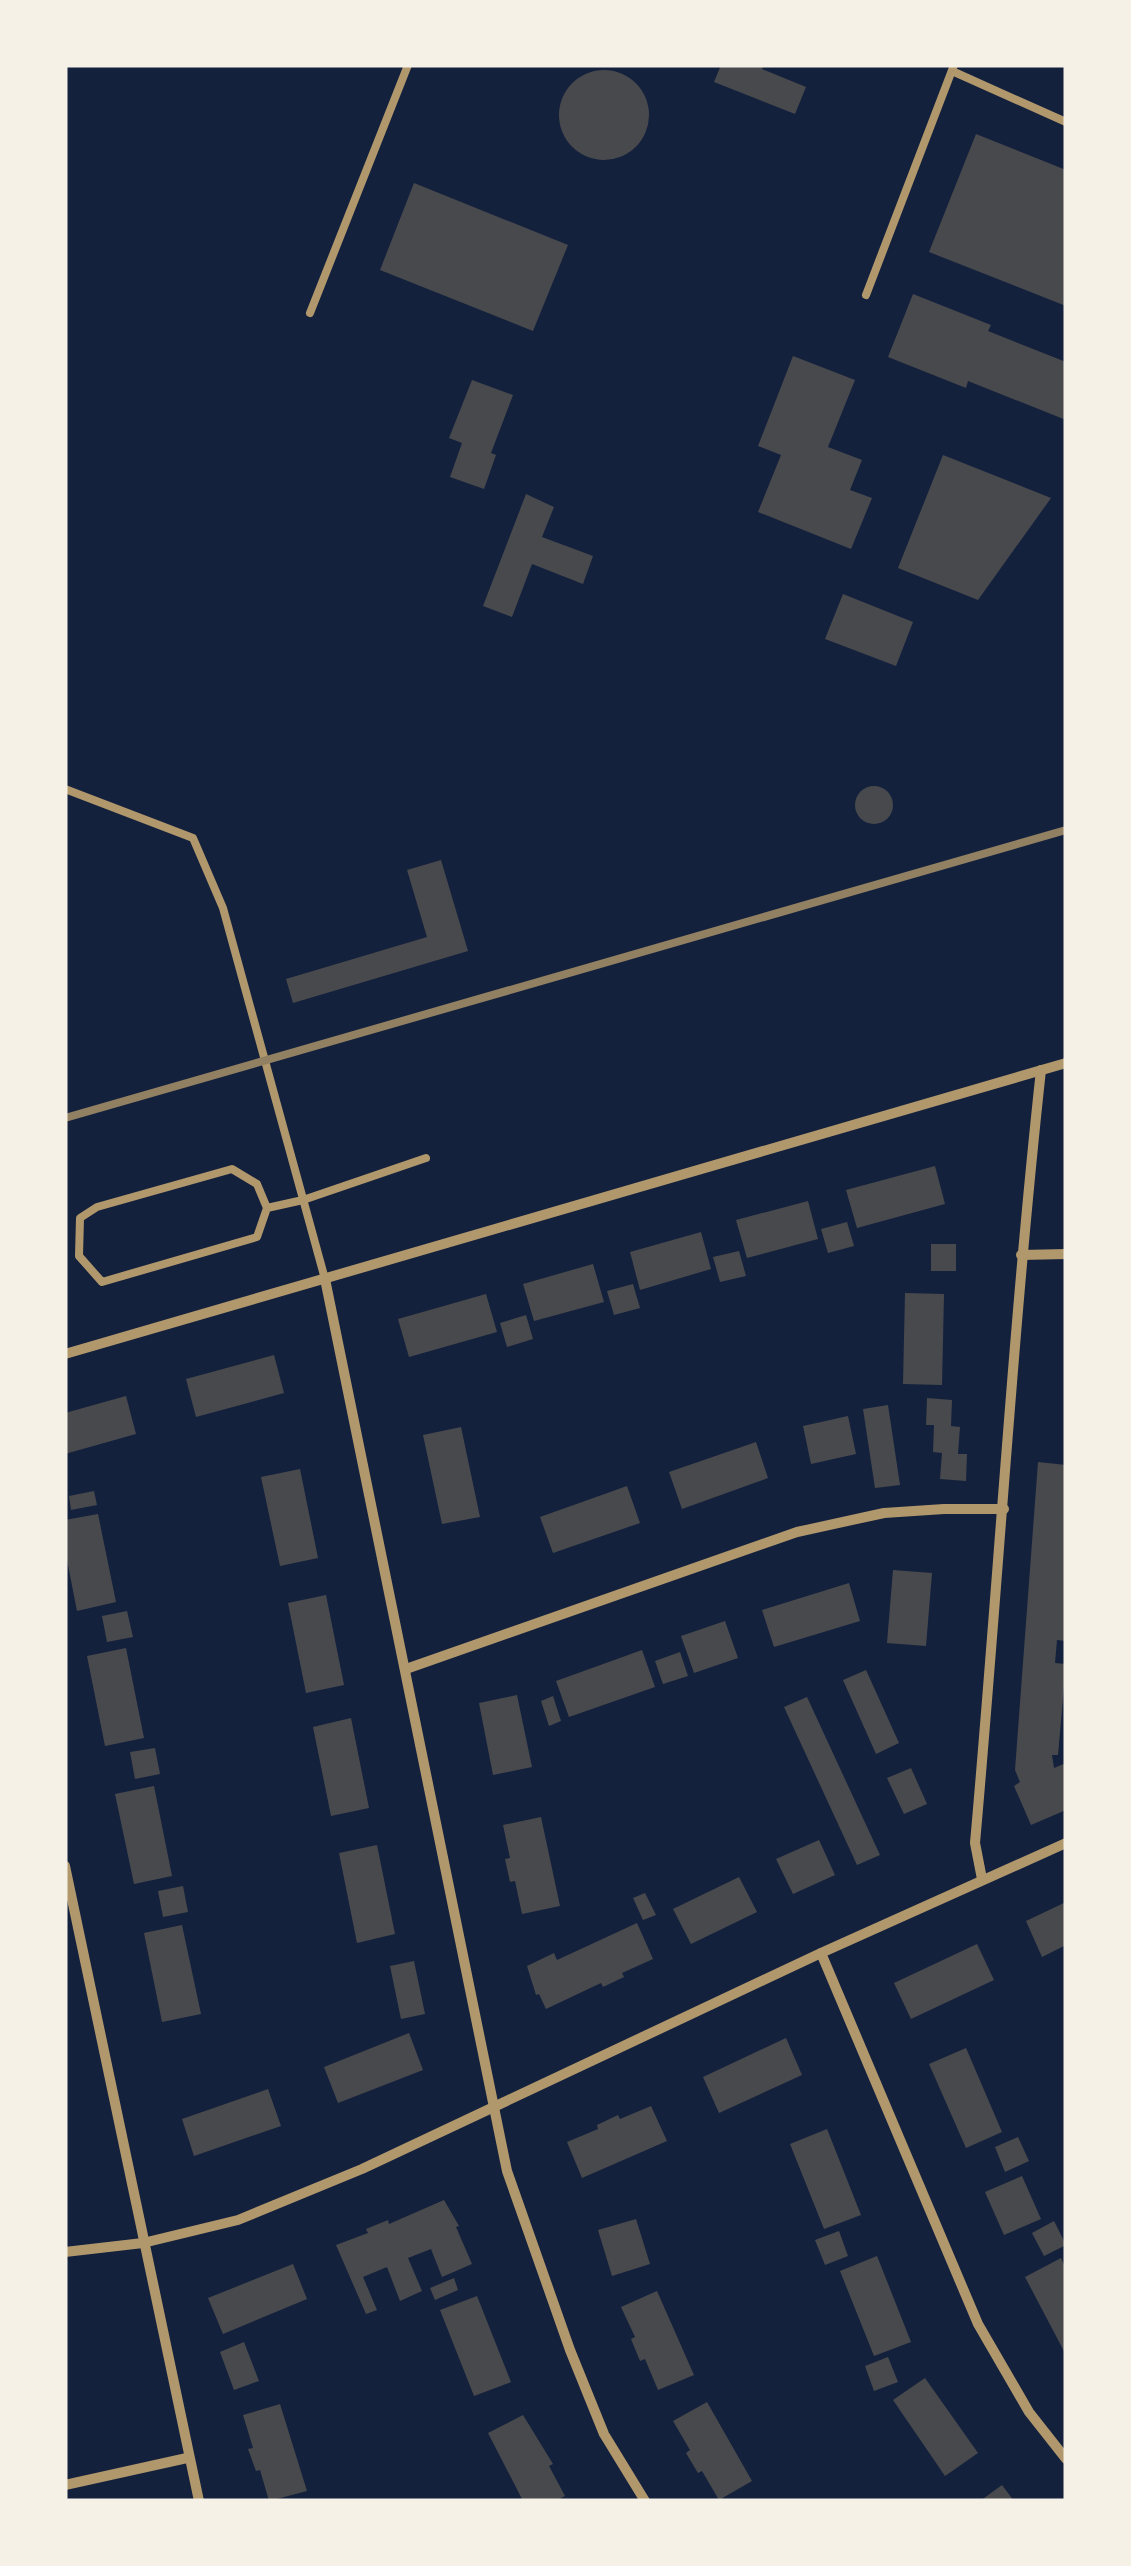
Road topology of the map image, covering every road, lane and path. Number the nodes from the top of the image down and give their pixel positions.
1 (408, 65) edge
2 (953, 68) edge
3 (1066, 122) edge
4 (866, 296) dead end
5 (310, 312) dead end
6 (65, 789) edge
7 (1066, 1063) edge
8 (1041, 1070) junction
9 (426, 1158) dead end
10 (303, 1200) junction
11 (267, 1208) junction
12 (1066, 1254) edge
13 (1021, 1255) junction
14 (324, 1280) junction
15 (65, 1354) edge
16 (1004, 1509) junction
17 (406, 1669) junction
18 (1066, 1843) edge
19 (65, 1866) edge
20 (982, 1879) junction
21 (821, 1952) junction
22 (492, 2107) junction
23 (143, 2244) junction
24 (65, 2252) edge
25 (188, 2458) junction
26 (1066, 2459) edge
27 (65, 2485) edge
28 (199, 2501) edge
29 (645, 2501) edge

1 - 5 lane
2 - 3 lane
2 - 4 lane
6 - 10 lane
7 - 8 street
8 - 13 street
8 - 14 street
9 - 10 lane
10 - 11 lane
10 - 14 lane
11 - 11 lane
12 - 13 street
13 - 16 street
14 - 15 street
14 - 17 street
16 - 17 street
16 - 20 street
17 - 22 street
18 - 20 street
19 - 23 street
20 - 21 street
21 - 22 street
21 - 26 street
22 - 23 street
22 - 29 street
23 - 24 street
23 - 25 street
25 - 27 street
25 - 28 street

